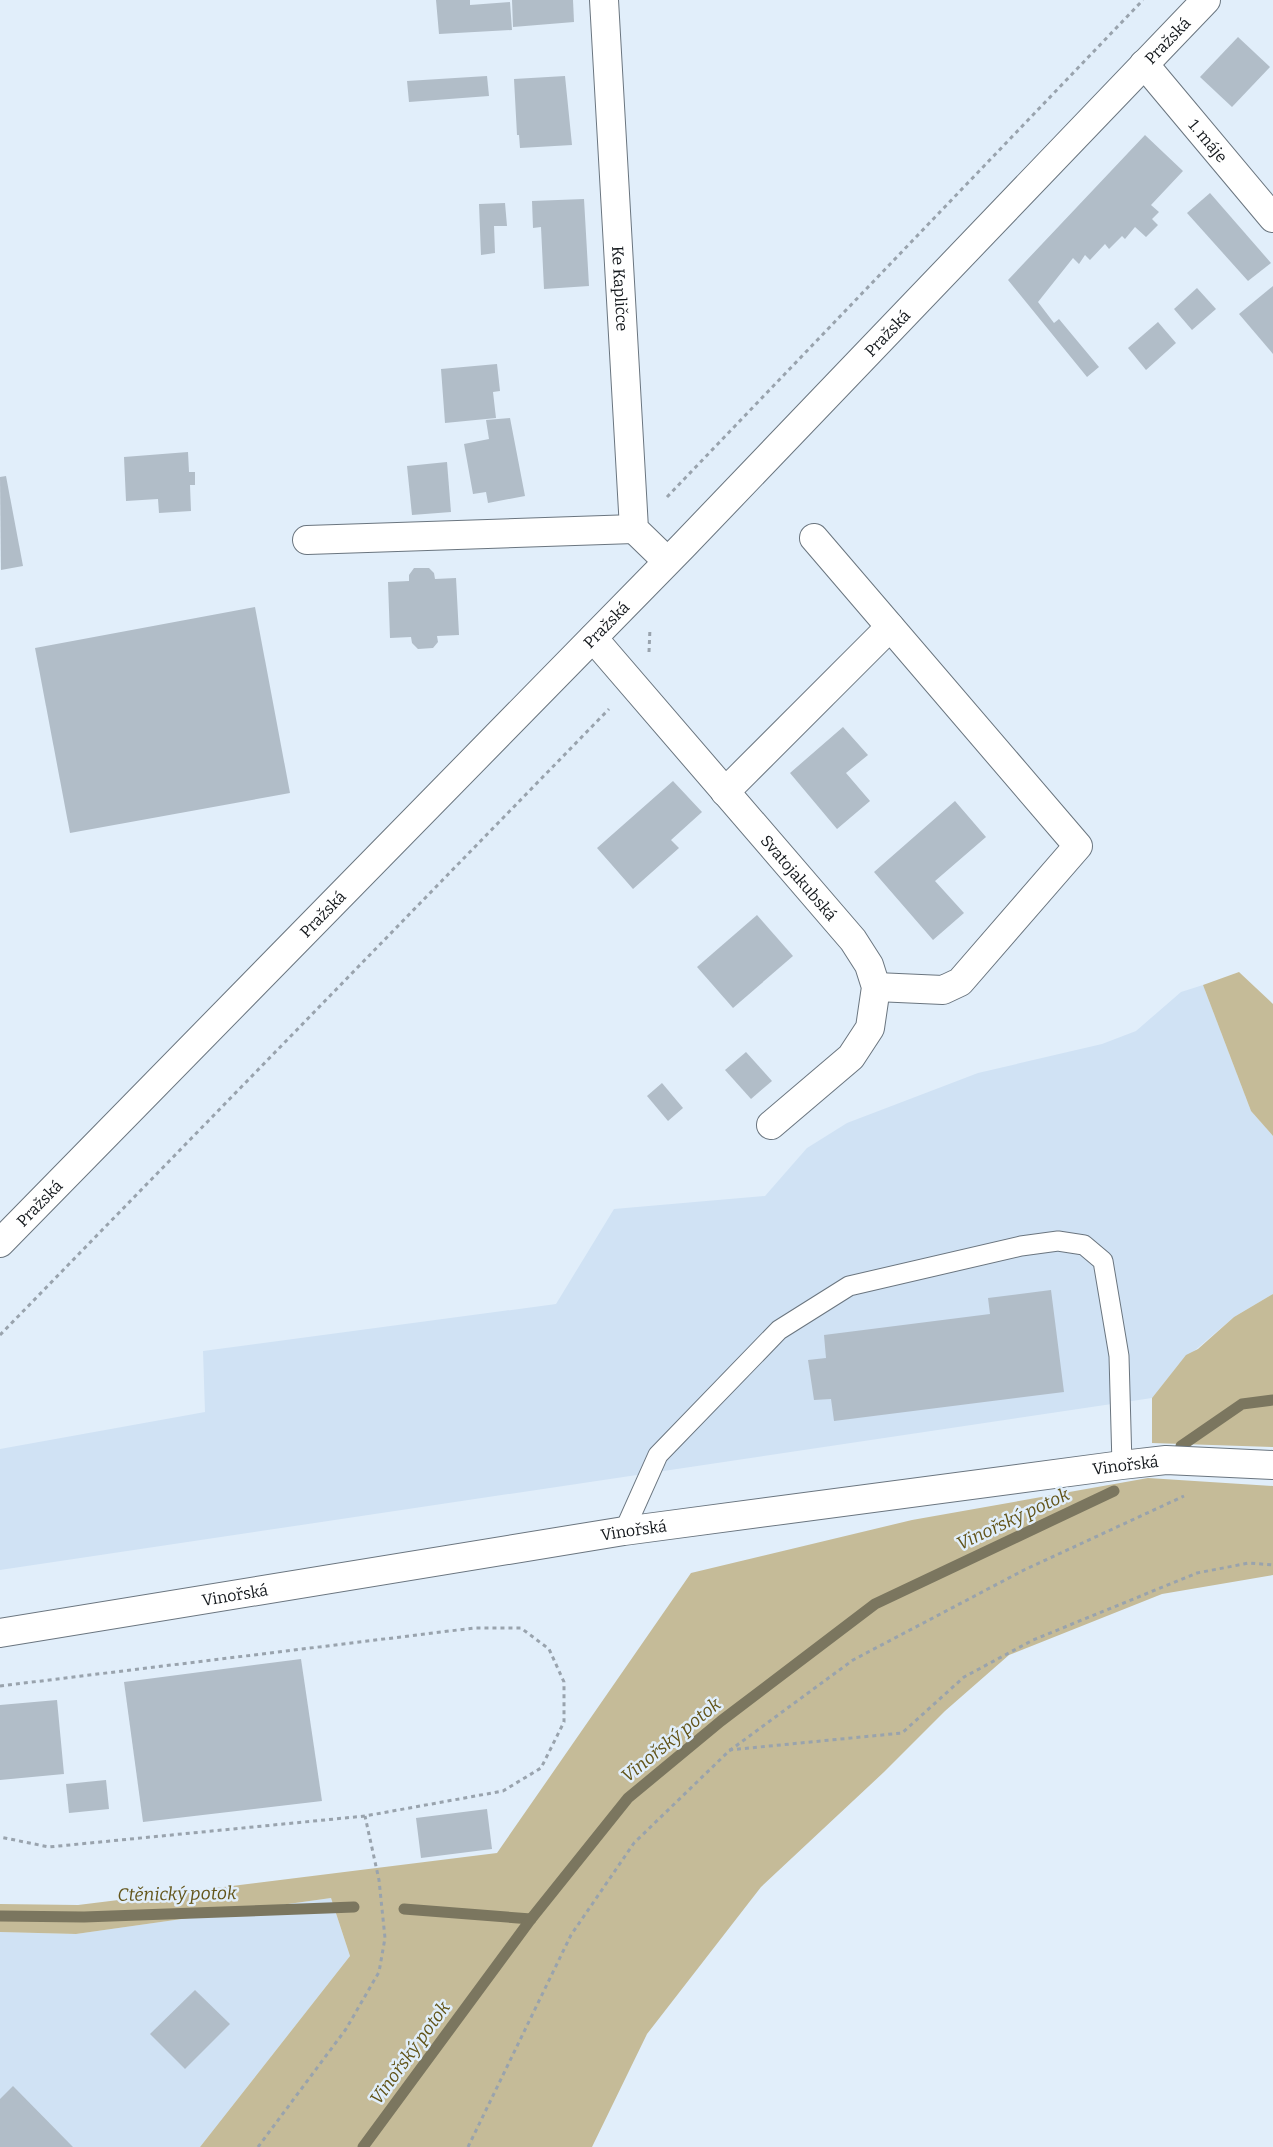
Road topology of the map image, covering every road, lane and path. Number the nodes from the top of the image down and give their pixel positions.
1 (604, 0) edge
2 (1143, 0) edge
3 (1206, 0) edge
4 (1144, 64) junction
5 (1273, 218) edge
6 (634, 529) junction
7 (814, 538) dead end
8 (307, 540) dead end
9 (668, 562) junction
10 (890, 626) junction
11 (593, 638) junction
12 (634, 687) junction
13 (725, 792) junction
14 (876, 986) junction
15 (771, 1125) dead end
16 (0, 1243) edge
17 (0, 1335) edge
18 (1122, 1466) junction
19 (1273, 1466) edge
20 (1186, 1495) dead end
21 (624, 1531) junction
22 (1273, 1565) edge
23 (0, 1633) edge
24 (0, 1686) edge
25 (729, 1750) junction
26 (364, 1816) junction
27 (0, 1837) edge
28 (258, 2147) edge
29 (468, 2147) edge

1 - 6 street, Ke Kapličce
2 - 6 path
3 - 4 street, Pražská
4 - 5 street, 1. máje
4 - 9 street, Pražská
6 - 8 street
6 - 9 street
7 - 10 street
9 - 11 street, Pražská
10 - 13 street
10 - 14 street
11 - 12 street, Svatojakubská
11 - 16 street, Pražská
12 - 13 street, Svatojakubská
12 - 17 path
13 - 14 street, Svatojakubská
14 - 15 street, Svatojakubská
18 - 19 street, Vinořská
18 - 21 street, Vinořská
18 - 21 lane
20 - 25 path
21 - 23 street, Vinořská
22 - 25 path
24 - 26 path
25 - 29 path
26 - 27 path
26 - 28 path

